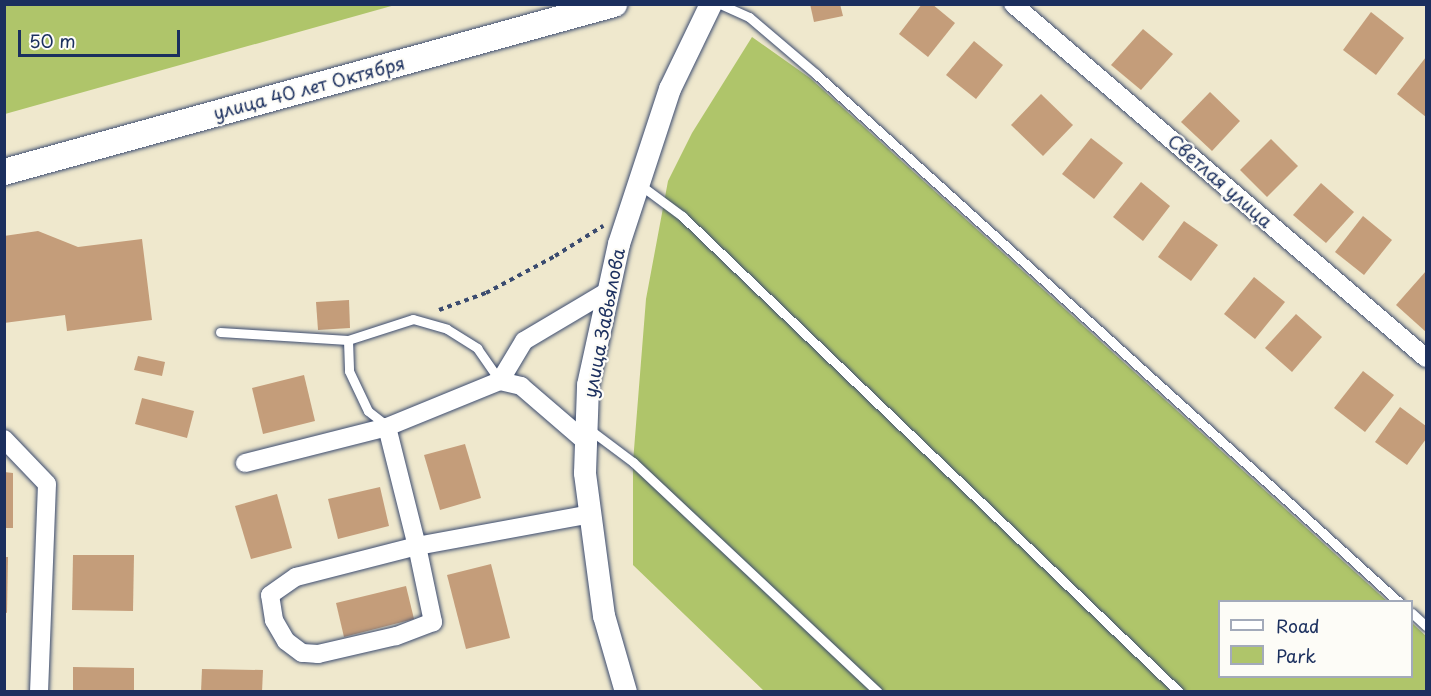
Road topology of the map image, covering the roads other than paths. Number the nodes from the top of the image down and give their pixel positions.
1 (614, 4) edge
2 (711, 4) edge
3 (720, 4) edge
4 (1013, 4) edge
5 (576, 10) edge
6 (4, 172) edge
7 (639, 184) junction
8 (610, 290) junction
9 (220, 332) dead end
10 (348, 340) junction
11 (1426, 358) edge
12 (500, 381) junction
13 (387, 427) junction
14 (587, 435) junction
15 (4, 439) edge
16 (245, 463) dead end
17 (591, 514) junction
18 (417, 546) junction
19 (1397, 600) edge
20 (1413, 613) edge
21 (1426, 626) edge
22 (39, 692) edge
23 (626, 692) edge
24 (878, 692) edge
25 (1179, 692) edge

1 - 5 main road, улица 40 лет Октября
2 - 7 street, улица Завьялова
3 - 19 lane
4 - 11 street, Светлая улица
5 - 6 main road, улица 40 лет Октября
7 - 8 street, улица Завьялова
7 - 25 lane
8 - 12 street
8 - 14 street, улица Завьялова
9 - 10 lane
10 - 12 lane
10 - 13 lane
12 - 13 street
12 - 14 street
13 - 16 street
13 - 18 street
14 - 17 street, улица Завьялова
14 - 24 lane
15 - 22 street
17 - 18 street
17 - 23 street, улица Завьялова
18 - 18 street
20 - 21 lane

